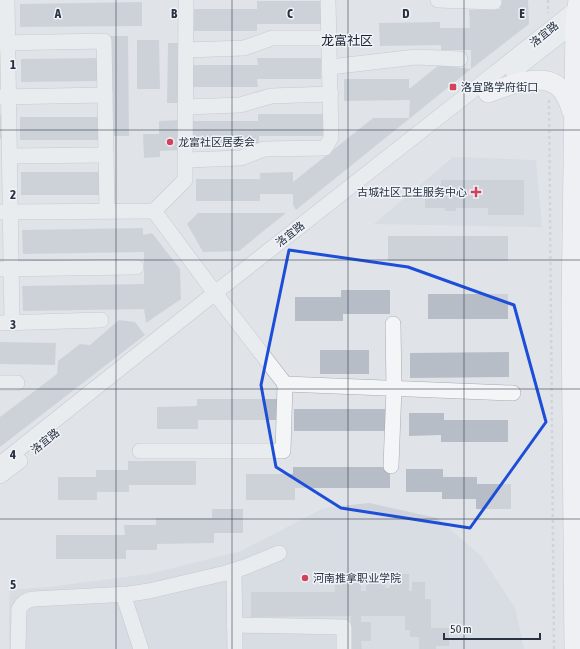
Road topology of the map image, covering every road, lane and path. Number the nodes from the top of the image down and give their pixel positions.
1 (7, 0) edge
2 (186, 0) edge
3 (328, 0) edge
4 (438, 0) edge
5 (548, 0) edge
6 (494, 2) dead end
7 (578, 11) edge
8 (549, 30) junction
9 (329, 38) junction
10 (4, 43) edge
11 (186, 50) junction
12 (460, 59) dead end
13 (330, 67) junction
14 (549, 82) junction
15 (488, 92) junction
16 (330, 94) junction
17 (105, 95) junction
18 (4, 97) edge
19 (186, 107) junction
20 (572, 129) junction
21 (106, 155) junction
22 (10, 156) junction
23 (186, 160) junction
24 (107, 211) junction
25 (154, 211) junction
26 (5, 212) edge
27 (136, 268) dead end
28 (6, 269) edge
29 (218, 297) junction
30 (575, 309) edge
31 (101, 320) dead end
32 (6, 322) edge
33 (393, 324) dead end
34 (0, 383) edge
35 (17, 383) dead end
36 (285, 384) junction
37 (394, 388) junction
38 (512, 392) dead end
39 (140, 451) dead end
40 (0, 464) edge
41 (391, 466) dead end
42 (0, 476) edge
43 (279, 553) dead end
44 (234, 571) junction
45 (123, 594) junction
46 (234, 625) junction
47 (18, 649) edge
48 (141, 649) edge
49 (234, 649) edge
50 (344, 649) edge
51 (554, 649) edge
52 (574, 649) edge

1 - 10 street
2 - 11 street
3 - 9 street
4 - 6 street
5 - 8 path
7 - 8 street, 洛宜路
7 - 15 street, 洛宜路
7 - 20 main road
8 - 29 street, 洛宜路
9 - 11 street
9 - 13 street
10 - 17 street
10 - 18 street
11 - 19 street
12 - 13 street
13 - 16 street
14 - 15 main road
14 - 20 main road
14 - 51 path
15 - 29 street, 洛宜路
16 - 19 street
16 - 23 street
17 - 18 street
17 - 21 street
18 - 22 street
19 - 23 street
20 - 30 main road
21 - 22 street
21 - 24 street
22 - 26 street
23 - 25 street
24 - 25 street
24 - 26 street
25 - 29 street
26 - 28 street
27 - 28 street
28 - 32 street
29 - 36 street
29 - 40 street, 洛宜路
29 - 42 street, 洛宜路
30 - 52 main road
31 - 32 street
33 - 37 street
34 - 35 street
36 - 37 street
36 - 39 street
37 - 38 street
37 - 41 street
43 - 44 street
44 - 45 street
44 - 46 street
45 - 47 street
45 - 48 street
46 - 49 street
46 - 50 street

